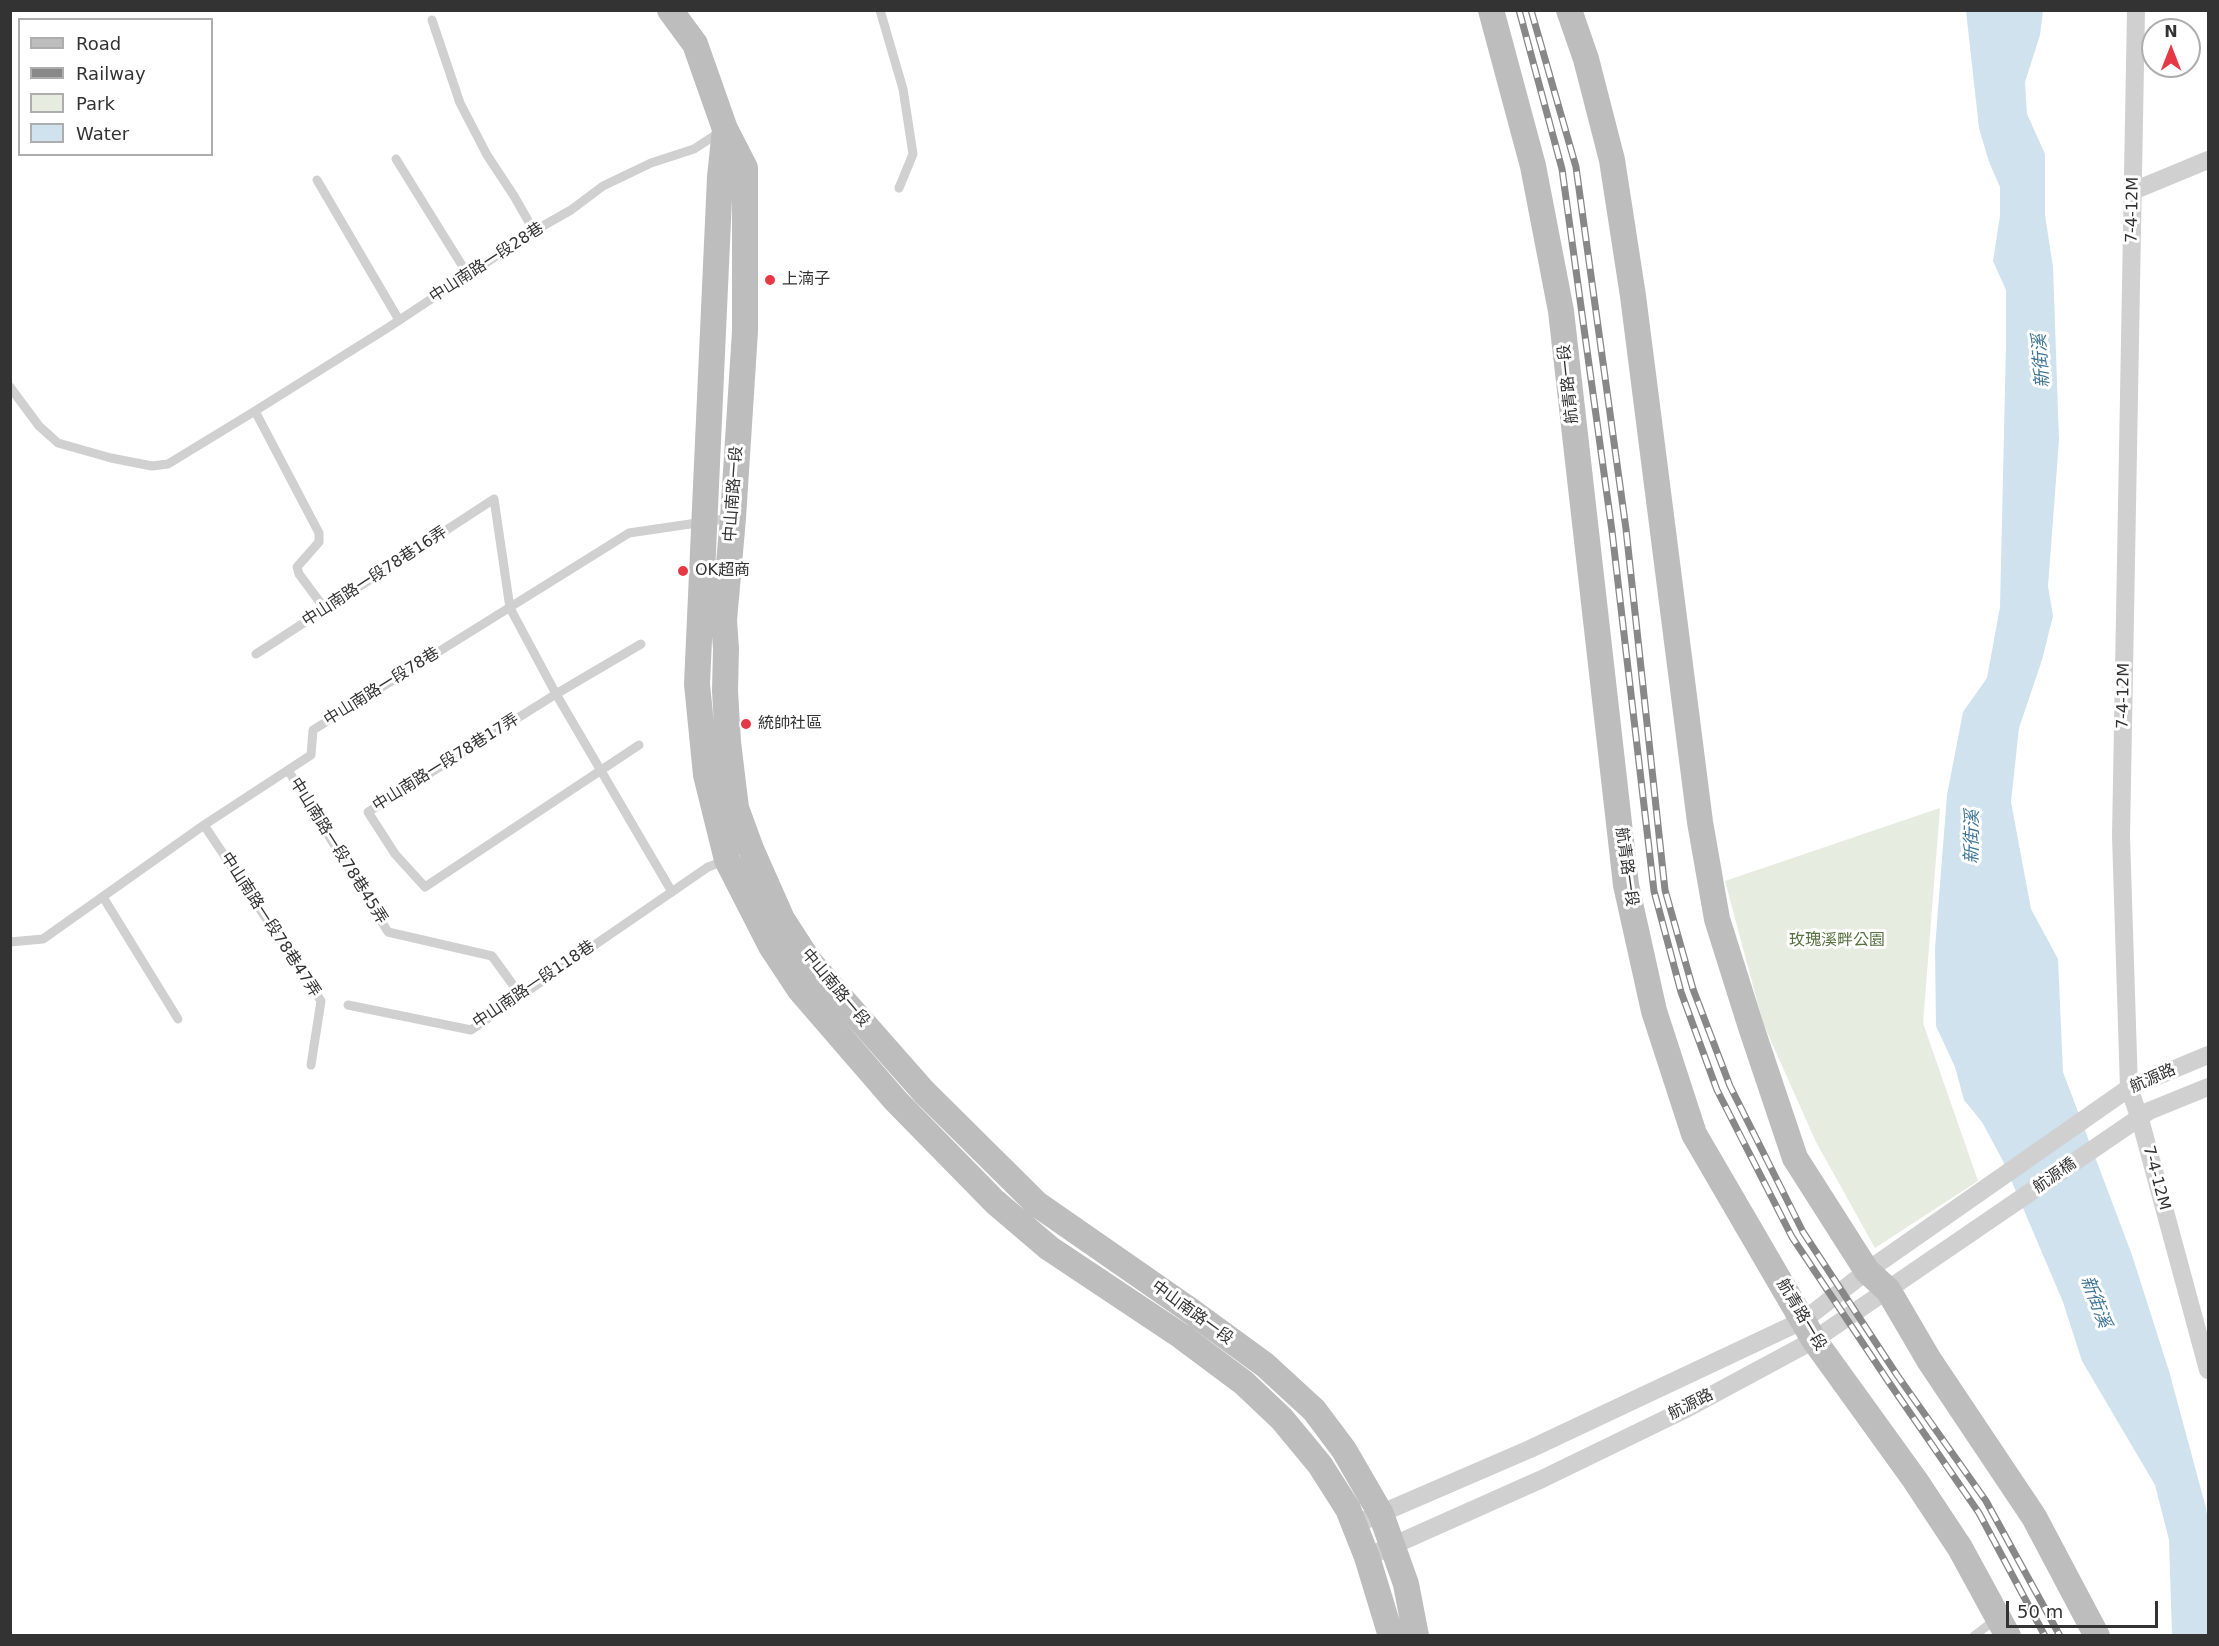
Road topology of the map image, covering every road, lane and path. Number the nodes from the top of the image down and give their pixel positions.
1 (670, 10) edge
2 (880, 10) edge
3 (1491, 10) edge
4 (1569, 10) edge
5 (2136, 10) edge
6 (432, 20) dead end
7 (725, 129) junction
8 (396, 159) dead end
9 (2208, 160) edge
10 (317, 180) dead end
11 (899, 188) dead end
12 (2133, 190) junction
13 (534, 231) junction
14 (468, 275) junction
15 (399, 320) junction
16 (10, 387) edge
17 (255, 411) junction
18 (733, 518) junction
19 (703, 521) junction
20 (510, 608) junction
21 (325, 609) junction
22 (641, 644) dead end
23 (256, 654) dead end
24 (556, 694) junction
25 (639, 745) dead end
26 (601, 769) junction
27 (288, 771) junction
28 (204, 825) junction
29 (739, 855) junction
30 (672, 892) junction
31 (103, 897) junction
32 (10, 942) edge
33 (520, 996) junction
34 (348, 1005) dead end
35 (178, 1019) dead end
36 (2208, 1055) edge
37 (310, 1065) dead end
38 (2208, 1087) edge
39 (2129, 1088) junction
40 (2101, 1108) joint
41 (2140, 1119) junction
42 (2114, 1135) joint
43 (1982, 1191) joint
44 (1995, 1218) joint
45 (1867, 1271) junction
46 (1888, 1290) junction
47 (1809, 1330) junction
48 (2208, 1370) edge
49 (1381, 1514) junction
50 (1354, 1525) junction
51 (1392, 1545) junction
52 (1367, 1557) junction
53 (2003, 1626) edge
54 (1391, 1635) edge
55 (1416, 1635) edge
56 (1974, 1635) edge
57 (2097, 1635) edge

1 - 7 main road, 中山南路一段
2 - 11 lane
3 - 47 main road, 航青路一段
4 - 45 main road
5 - 12 street, 7-4-12M
6 - 13 lane
7 - 13 lane, 中山南路一段28巷
7 - 18 main road, 中山南路一段
7 - 19 main road, 中山南路一段
8 - 14 lane
9 - 12 street
10 - 15 lane
12 - 39 street, 7-4-12M
13 - 14 lane, 中山南路一段28巷
14 - 15 lane, 中山南路一段28巷
15 - 17 lane, 中山南路一段28巷
16 - 17 lane, 中山南路一段28巷
17 - 21 lane
18 - 19 lane, 中山南路一段78巷
18 - 29 main road, 中山南路一段
19 - 20 lane, 中山南路一段78巷
19 - 29 main road, 中山南路一段
20 - 21 lane, 中山南路一段78巷16弄
20 - 24 lane
20 - 27 lane, 中山南路一段78巷
21 - 23 lane, 中山南路一段78巷16弄
22 - 24 lane, 中山南路一段78巷17弄
24 - 26 lane
24 - 26 lane, 中山南路一段78巷17弄
25 - 26 lane, 中山南路一段78巷17弄
26 - 30 lane
27 - 28 lane, 中山南路一段78巷
27 - 33 lane, 中山南路一段78巷45弄
28 - 31 lane, 中山南路一段78巷
28 - 37 lane, 中山南路一段78巷47弄
29 - 30 lane, 中山南路一段118巷
29 - 49 main road, 中山南路一段
29 - 50 main road, 中山南路一段
30 - 33 lane, 中山南路一段118巷
31 - 32 lane, 中山南路一段78巷
31 - 35 lane
33 - 34 lane, 中山南路一段118巷
36 - 39 street, 航源路
38 - 41 street, 航源路
39 - 40 street, 航源路
39 - 41 street, 7-4-12M
40 - 43 street, 航源橋
41 - 42 street, 航源路
41 - 48 street, 7-4-12M
42 - 44 street, 航源橋
43 - 45 street, 航源路
44 - 46 street, 航源路
45 - 46 main road
45 - 47 street, 航源路
46 - 47 street, 航源路
46 - 57 main road
47 - 49 street, 航源路
47 - 51 street, 航源路
47 - 53 main road, 航青路一段
49 - 50 street, 航源路
49 - 51 main road, 中山南路一段
50 - 52 main road, 中山南路一段
51 - 52 street, 航源路
51 - 55 main road, 中山南路一段
52 - 54 main road, 中山南路一段
53 - 56 lane

